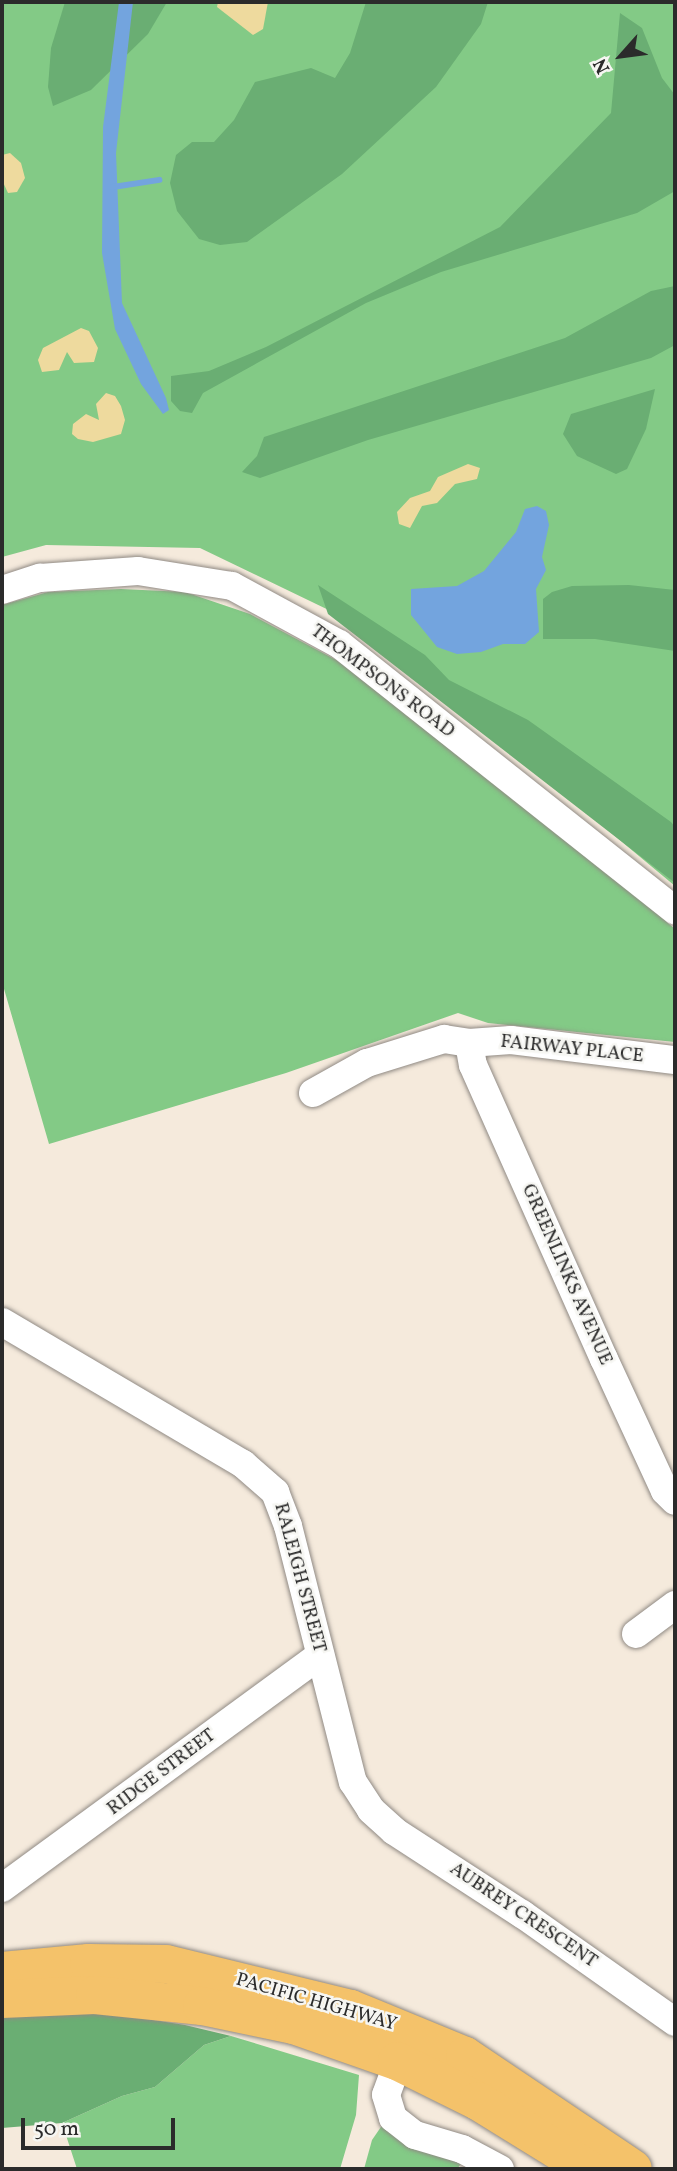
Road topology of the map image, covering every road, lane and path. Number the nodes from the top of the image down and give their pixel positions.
1 (2, 590) edge
2 (675, 910) edge
3 (469, 1043) junction
4 (675, 1060) edge
5 (313, 1093) dead end
6 (2, 1322) edge
7 (675, 1501) edge
8 (675, 1605) edge
9 (636, 1634) dead end
10 (320, 1655) junction
11 (371, 1810) joint
12 (2, 1888) edge
13 (2, 1971) edge
14 (2, 1999) edge
15 (675, 2022) edge
16 (404, 2046) junction
17 (500, 2169) edge
18 (588, 2169) edge
19 (633, 2169) edge

1 - 2 street, THOMPSONS ROAD
3 - 4 street, FAIRWAY PLACE
3 - 5 street, FAIRWAY PLACE
3 - 7 street, GREENLINKS AVENUE
6 - 10 street, RALEIGH STREET
8 - 9 street
10 - 11 street, RALEIGH STREET
10 - 12 street, RIDGE STREET
11 - 15 street, AUBREY CRESCENT
13 - 16 highway, PACIFIC HIGHWAY
14 - 16 highway, PACIFIC HIGHWAY
16 - 17 street
16 - 18 highway, PACIFIC HIGHWAY
16 - 19 highway, PACIFIC HIGHWAY

